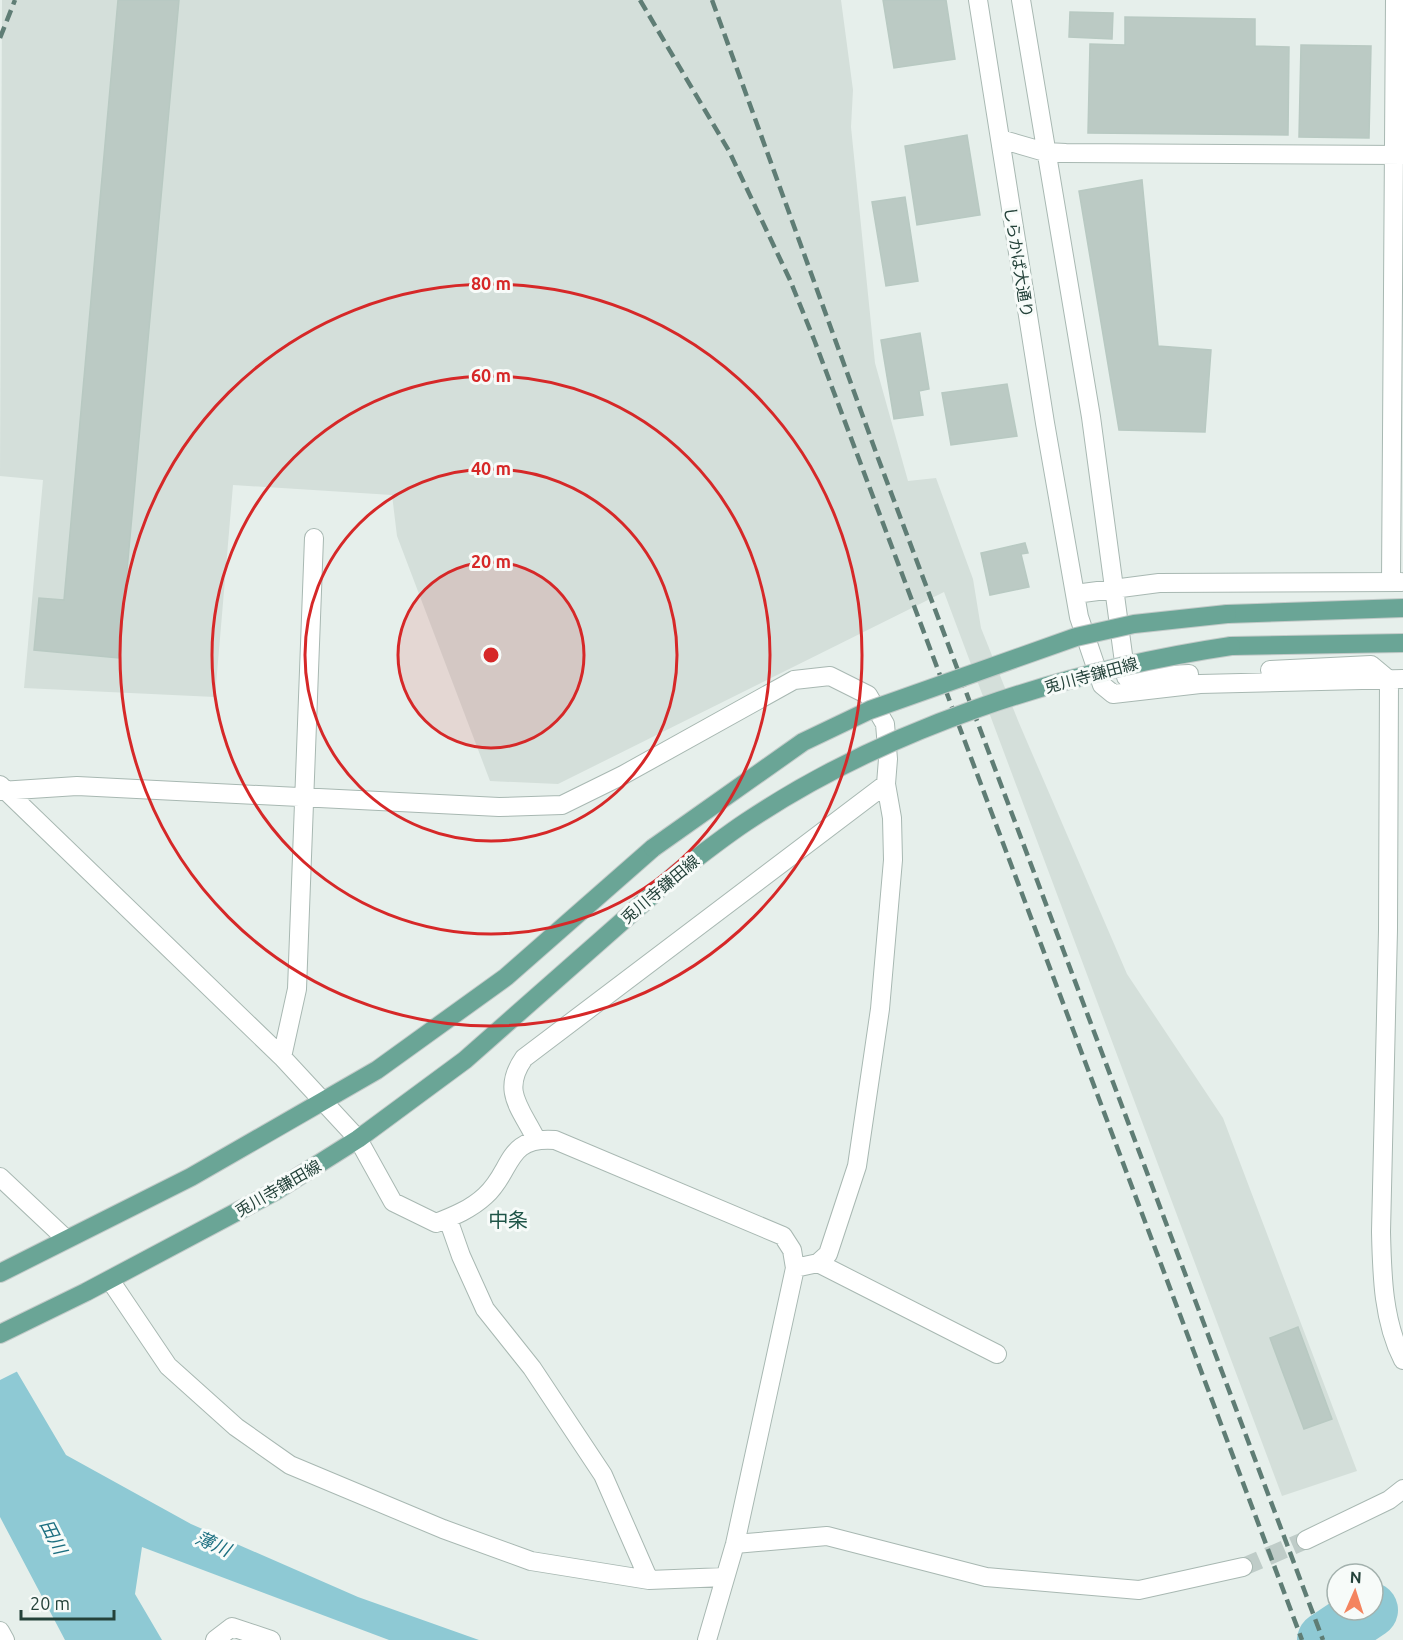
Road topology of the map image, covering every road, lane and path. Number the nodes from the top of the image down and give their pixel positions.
1 (978, 0) edge
2 (1021, 0) edge
3 (1395, 0) edge
4 (1000, 139) junction
5 (1046, 152) junction
6 (1398, 155) edge
7 (314, 538) dead end
8 (1397, 582) edge
9 (1113, 589) junction
10 (1075, 594) junction
11 (1403, 608) edge
12 (1403, 643) edge
13 (1396, 679) edge
14 (886, 784) junction
15 (1, 789) edge
16 (304, 798) junction
17 (1395, 931) edge
18 (282, 1057) junction
19 (323, 1102) junction
20 (358, 1139) junction
21 (536, 1139) junction
22 (0, 1177) edge
23 (448, 1219) junction
24 (66, 1239) junction
25 (818, 1263) junction
26 (795, 1268) junction
27 (0, 1273) edge
28 (110, 1280) junction
29 (0, 1334) edge
30 (997, 1354) dead end
31 (1403, 1360) edge
32 (1403, 1489) edge
33 (1306, 1540) tunnel mouth
34 (735, 1544) junction
35 (1243, 1567) tunnel mouth
36 (725, 1577) junction
37 (649, 1580) junction
38 (0, 1631) edge
39 (708, 1639) edge
40 (5, 1640) edge
41 (215, 1640) edge
42 (271, 1640) edge

1 - 4 street, しらかば大通り
2 - 5 street
3 - 6 street
4 - 5 street
4 - 10 street, しらかば大通り
5 - 6 street
5 - 9 street
6 - 8 street
7 - 16 street
8 - 9 street
9 - 10 street
9 - 13 street
10 - 13 street, しらかば大通り
11 - 19 main road, 兎川寺鎌田線, bridge
12 - 20 main road, 兎川寺鎌田線, bridge
13 - 17 street
14 - 16 street
14 - 21 street
14 - 25 street
15 - 16 street
15 - 18 street
16 - 18 street
17 - 31 street
18 - 19 street
19 - 20 street
19 - 24 main road, 兎川寺鎌田線
20 - 23 street
20 - 28 main road, 兎川寺鎌田線
21 - 23 street
21 - 26 street
22 - 24 street
23 - 37 street
24 - 27 main road, 兎川寺鎌田線
25 - 26 street
25 - 30 street
26 - 34 street
28 - 29 main road, 兎川寺鎌田線
28 - 37 street
32 - 33 street
34 - 35 street
34 - 36 street
36 - 37 street
36 - 39 street
38 - 40 street
41 - 42 street

